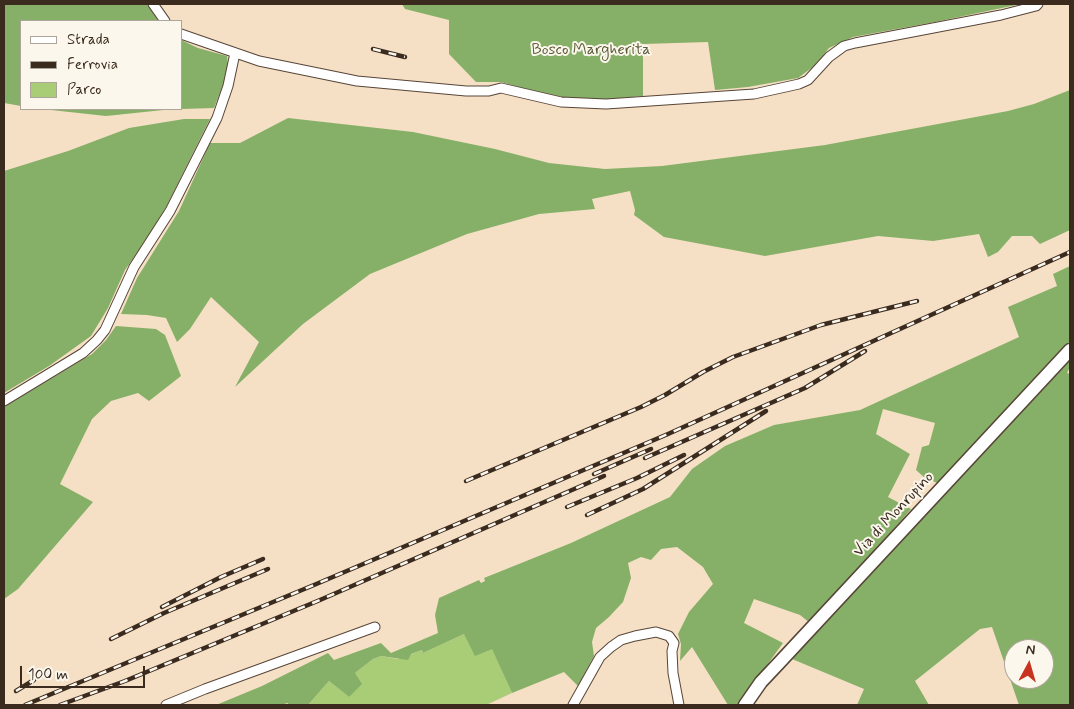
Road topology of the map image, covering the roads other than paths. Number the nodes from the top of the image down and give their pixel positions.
1 (153, 4) edge
2 (1038, 4) edge
3 (164, 20) edge
4 (182, 34) edge
5 (235, 53) junction
6 (1070, 350) edge
7 (4, 401) edge
8 (375, 627) dead end
9 (166, 705) edge
10 (573, 705) edge
11 (679, 705) edge
12 (745, 705) edge

1 - 3 street
2 - 5 street
4 - 5 street
5 - 7 street
6 - 12 main road, Via di Monrupino
8 - 9 street
10 - 11 street

